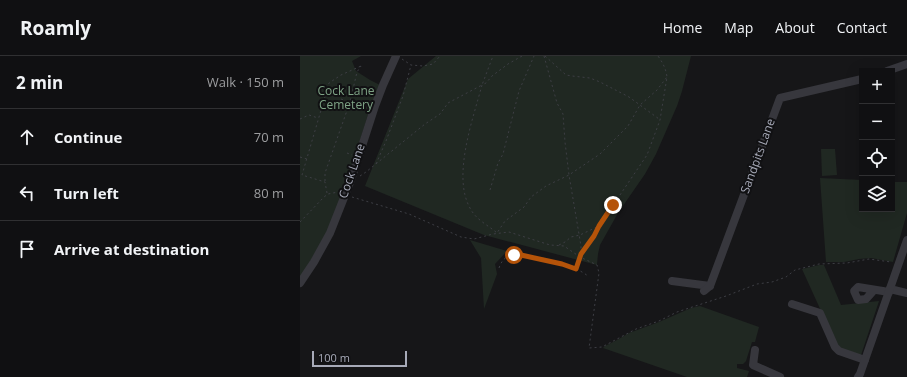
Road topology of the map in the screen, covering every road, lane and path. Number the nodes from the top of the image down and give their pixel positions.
1 (397, 56) edge
2 (440, 56) edge
3 (493, 56) edge
4 (522, 56) edge
5 (534, 56) edge
6 (544, 56) edge
7 (658, 56) edge
8 (907, 64) edge
9 (411, 65) junction
10 (895, 68) edge
11 (667, 78) junction
12 (859, 81) edge
13 (482, 85) junction
14 (341, 99) dead end
15 (350, 102) junction
16 (640, 105) junction
17 (319, 118) junction
18 (300, 119) edge
19 (660, 120) junction
20 (300, 157) edge
21 (307, 160) junction
22 (375, 165) junction
23 (301, 174) edge
24 (569, 175) junction
25 (351, 180) junction
26 (325, 182) junction
27 (490, 190) dead end
28 (339, 192) dead end
29 (328, 194) junction
30 (348, 196) dead end
31 (300, 222) edge
32 (599, 226) junction
33 (493, 234) dead end
34 (580, 235) junction
35 (907, 240) edge
36 (557, 246) dead end
37 (581, 254) junction
38 (500, 268) dead end
39 (576, 269) junction
40 (588, 276) dead end
41 (672, 281) dead end
42 (300, 283) edge
43 (874, 290) dead end
44 (890, 290) junction
45 (907, 293) edge
46 (792, 304) dead end
47 (755, 350) dead end
48 (865, 360) junction
49 (780, 377) edge
50 (858, 377) edge

1 - 9 path
1 - 25 street, Cock Lane
2 - 9 path
3 - 13 path
4 - 13 path
5 - 27 path
6 - 16 path
6 - 24 path
7 - 11 path
8 - 10 street
9 - 22 path
11 - 16 path
11 - 19 path
12 - 41 street, Sandpits Lane
13 - 22 path
13 - 24 path
14 - 15 path
15 - 17 path
15 - 26 path
16 - 19 path
16 - 24 path
17 - 18 path
17 - 21 path
19 - 32 path
20 - 21 path
21 - 23 path
22 - 25 path
23 - 26 path
24 - 34 path
25 - 42 street, Cock Lane
26 - 29 path
28 - 29 path
29 - 31 path
30 - 33 path
32 - 34 path
32 - 37 path
34 - 36 path
34 - 37 path
35 - 44 street
37 - 39 path
38 - 39 path
39 - 40 path
43 - 44 street
44 - 45 street
44 - 48 street
46 - 48 street
47 - 49 street
48 - 50 street

